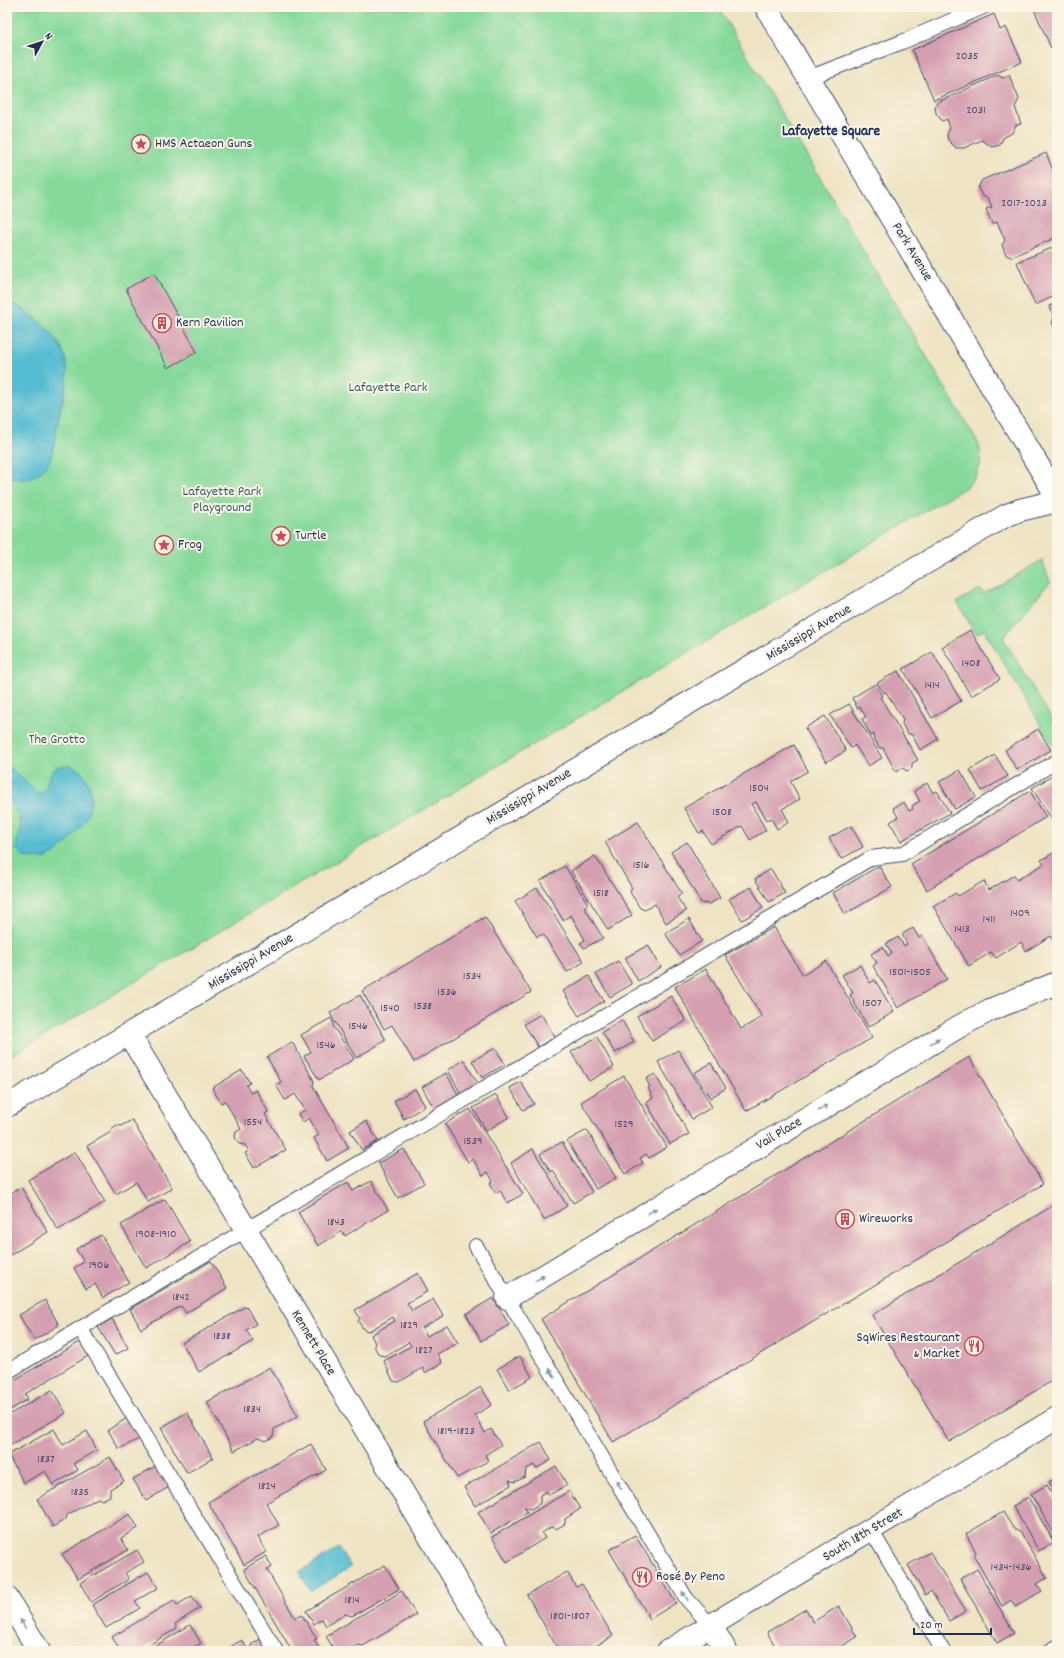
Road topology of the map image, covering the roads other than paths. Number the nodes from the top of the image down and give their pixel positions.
1 (766, 7) edge
2 (983, 7) edge
3 (808, 78) junction
4 (1057, 497) edge
5 (1057, 501) edge
6 (1057, 761) edge
7 (1057, 983) edge
8 (129, 1034) junction
9 (7, 1106) edge
10 (246, 1229) junction
11 (476, 1246) dead end
12 (507, 1298) junction
13 (80, 1328) junction
14 (7, 1372) edge
15 (1057, 1418) edge
16 (871, 1530) junction
17 (7, 1598) edge
18 (711, 1626) junction
19 (1057, 1647) edge
20 (39, 1651) edge
21 (276, 1651) edge
22 (498, 1651) edge
23 (668, 1651) edge
24 (726, 1651) edge
25 (943, 1651) edge
26 (1050, 1651) edge

1 - 3 street, Park Avenue
2 - 3 lane
3 - 4 street, Park Avenue
5 - 8 street, Mississippi Avenue
6 - 10 lane
12 -> 7 street, Vail Place
8 - 9 street, Mississippi Avenue
8 - 10 street, Kennett Place
10 - 13 lane
10 - 22 street, Kennett Place
11 - 12 lane
18 -> 12 lane
13 - 14 lane
13 - 21 lane
15 - 16 street, South 18th Street
16 - 18 street, South 18th Street
16 - 25 lane
20 -> 17 street
18 - 23 street, South 18th Street
18 - 24 street
19 - 26 lane

